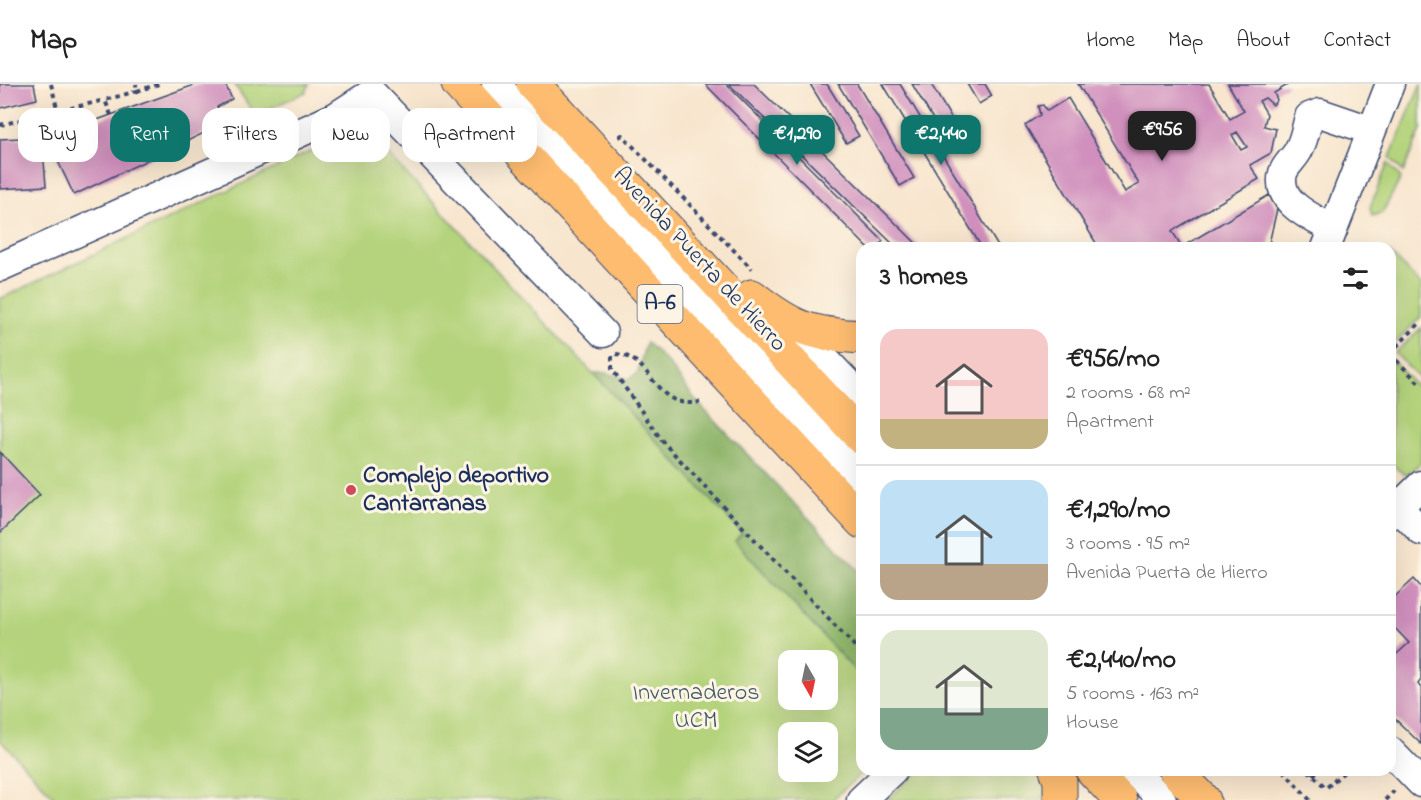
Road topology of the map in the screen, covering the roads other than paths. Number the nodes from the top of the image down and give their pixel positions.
1 (458, 84) edge
2 (496, 84) edge
3 (533, 84) edge
4 (1390, 84) edge
5 (1370, 130) junction
6 (1329, 238) edge
7 (0, 267) edge
8 (715, 276) junction
9 (791, 324) junction
10 (856, 336) edge
11 (607, 344) road end
12 (856, 392) edge
13 (856, 431) edge
14 (856, 472) edge
15 (824, 481) junction
16 (1421, 484) edge
17 (1396, 505) edge
18 (1396, 511) edge
19 (856, 516) edge
20 (1421, 531) edge
21 (856, 540) edge
22 (1396, 757) edge
23 (886, 776) edge
24 (1058, 776) edge
25 (1098, 776) edge
26 (1139, 776) edge
27 (1181, 776) edge
28 (1421, 783) edge
29 (861, 800) edge
30 (1060, 800) edge
31 (1120, 800) edge
32 (1161, 800) edge
33 (1204, 800) edge

1 - 15 highway, A-6
2 - 14 street
3 - 8 highway, Avenida Puerta de Hierro / A-6
4 - 5 street
5 - 6 street
5 - 6 street
7 - 11 street
8 - 9 highway
8 - 13 highway, Avenida Puerta de Hierro / A-6
9 - 10 highway
9 - 12 street
15 - 19 highway, A-6
15 - 21 highway
16 - 17 street
18 - 20 street
22 - 28 street
23 - 29 street
24 - 30 highway
25 - 31 highway
26 - 32 street
27 - 33 highway

